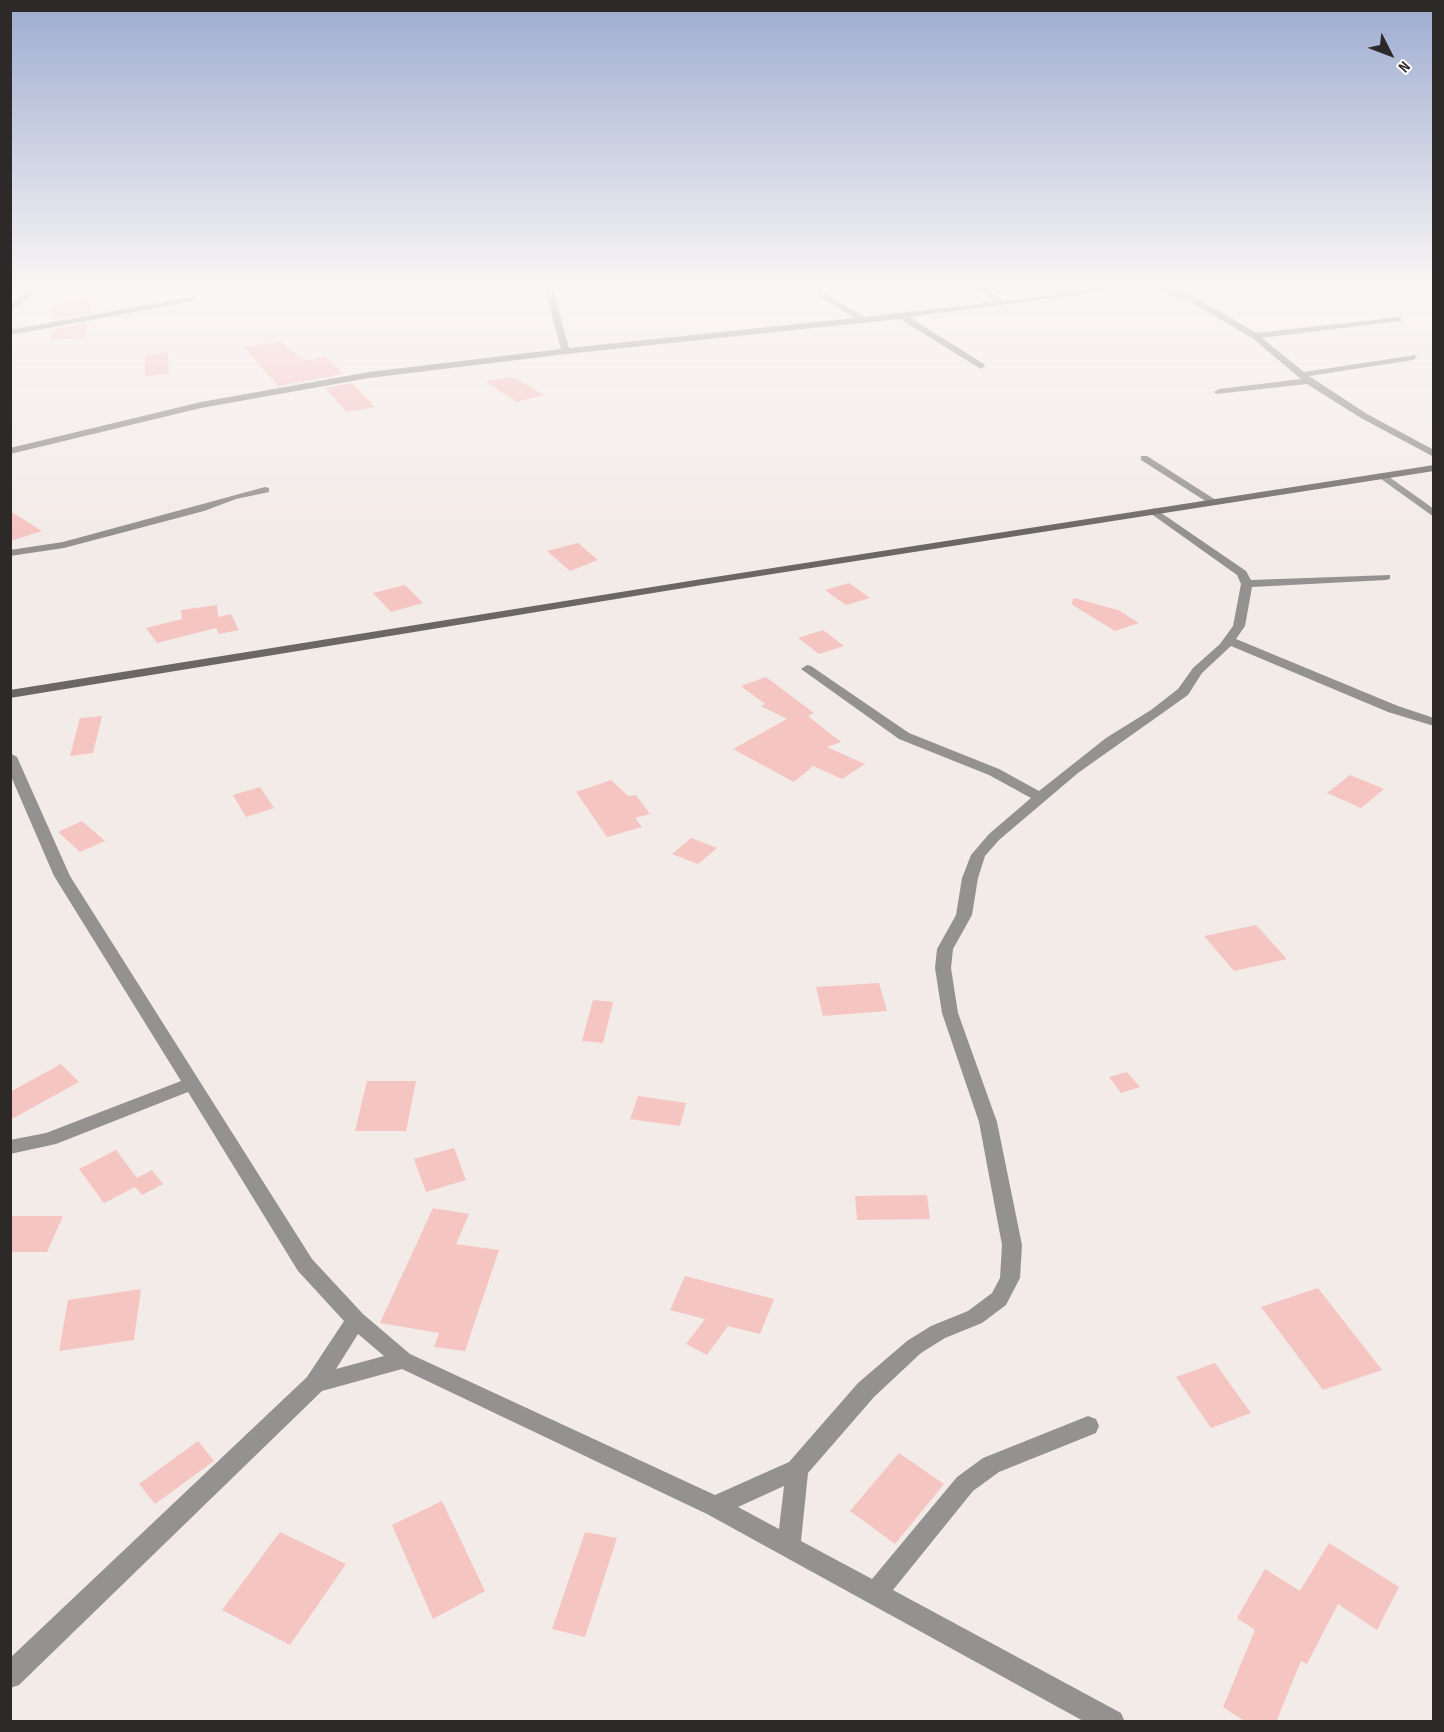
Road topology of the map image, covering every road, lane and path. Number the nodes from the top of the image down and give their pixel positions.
1 (411, 370) edge
2 (1295, 370) edge
3 (1347, 370) edge
4 (1305, 378) junction
5 (1219, 392) dead end
6 (10, 451) edge
7 (1434, 454) edge
8 (1144, 458) dead end
9 (1434, 468) edge
10 (1384, 477) junction
11 (265, 490) dead end
12 (1214, 502) junction
13 (1154, 511) junction
14 (1434, 514) edge
15 (10, 553) edge
16 (1386, 577) dead end
17 (1247, 584) junction
18 (1230, 641) junction
19 (807, 669) dead end
20 (10, 694) edge
21 (1434, 722) edge
22 (10, 757) edge
23 (1041, 798) junction
24 (191, 1084) junction
25 (10, 1147) edge
26 (356, 1320) junction
27 (404, 1360) junction
28 (315, 1384) junction
29 (1088, 1426) dead end
30 (797, 1469) junction
31 (715, 1506) junction
32 (789, 1545) junction
33 (876, 1593) junction
34 (10, 1676) edge
35 (1112, 1722) edge

1 - 6 street
2 - 4 street
3 - 4 street
4 - 5 street
4 - 7 street
8 - 12 street
9 - 10 street
10 - 12 street
10 - 14 street
11 - 15 street
12 - 13 street
13 - 17 street
13 - 20 street
16 - 17 street
17 - 18 street
18 - 21 street
18 - 23 street
19 - 23 street
22 - 24 street
23 - 30 street
24 - 25 street
24 - 26 street
26 - 27 street
26 - 28 street
27 - 28 street
27 - 31 street
28 - 34 street
29 - 33 street
30 - 31 street
30 - 32 street
31 - 32 street
32 - 33 street
33 - 35 street

